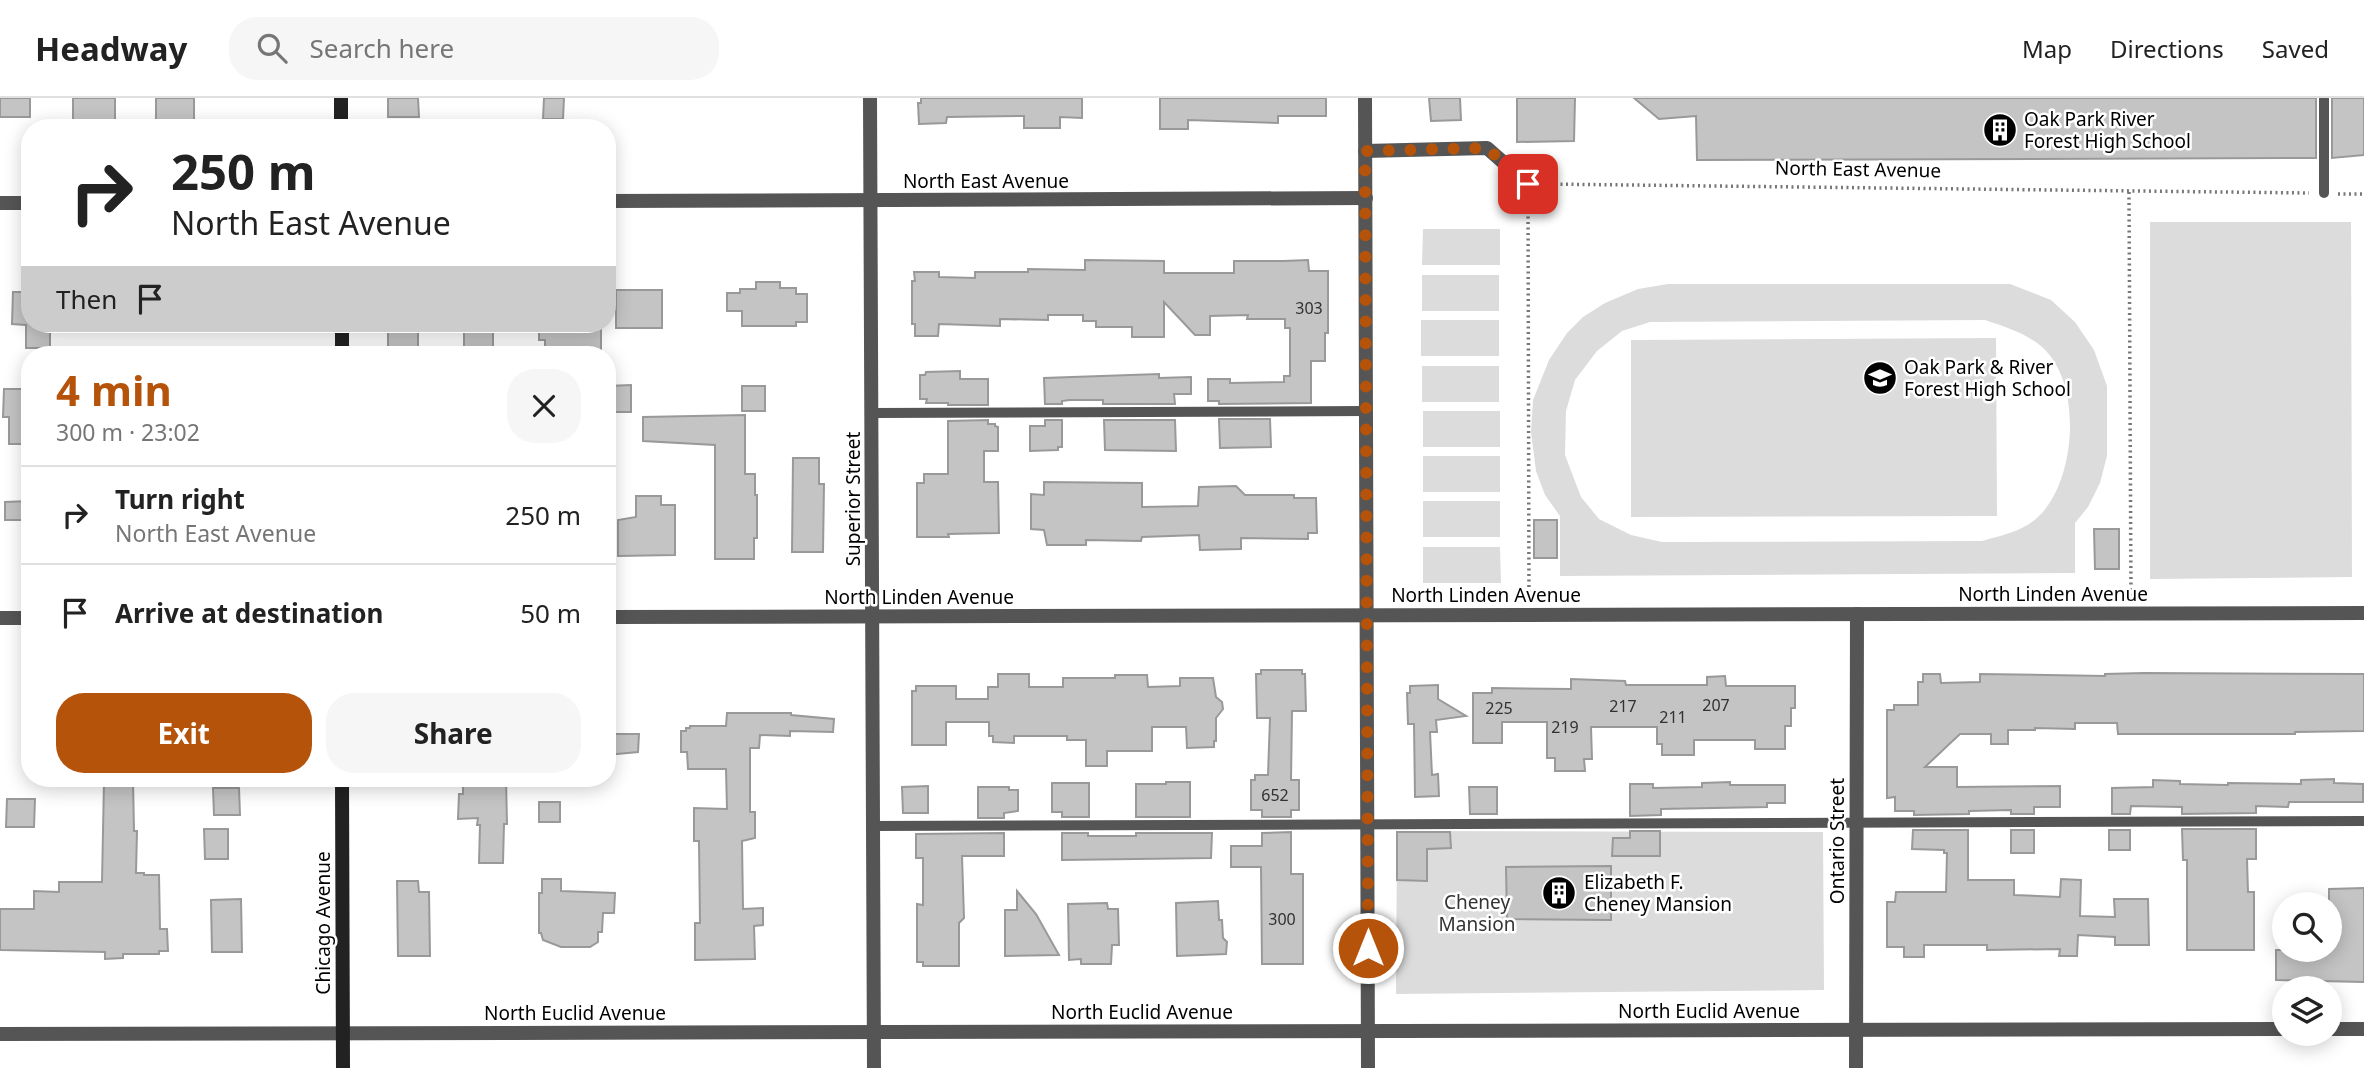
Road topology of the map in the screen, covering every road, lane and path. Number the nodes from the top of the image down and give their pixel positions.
1 (341, 98) edge
2 (870, 98) edge
3 (1365, 98) edge
4 (2324, 98) edge
5 (341, 119) edge
6 (1365, 151) junction
7 (1528, 184) junction
8 (2129, 192) junction
9 (2324, 193) junction
10 (2364, 194) edge
11 (1366, 198) junction
12 (616, 201) edge
13 (871, 201) junction
14 (0, 203) edge
15 (21, 203) edge
16 (1366, 411) junction
17 (872, 413) junction
18 (2131, 598) dead end
19 (1529, 600) dead end
20 (2364, 613) edge
21 (1857, 614) junction
22 (1367, 615) junction
23 (872, 616) junction
24 (616, 617) edge
25 (0, 618) edge
26 (21, 618) edge
27 (342, 787) edge
28 (2364, 821) edge
29 (1856, 822) junction
30 (1367, 824) junction
31 (873, 826) junction
32 (2272, 1029) edge
33 (2342, 1029) edge
34 (2364, 1029) edge
35 (1856, 1030) junction
36 (1368, 1031) junction
37 (874, 1032) junction
38 (342, 1033) junction
39 (0, 1034) edge
40 (343, 1068) edge
41 (874, 1068) edge
42 (1368, 1068) edge
43 (1856, 1068) edge

1 - 5 main road
2 - 13 street, Superior Street
3 - 6 street
4 - 9 lane
6 - 7 street
6 - 11 street
7 - 8 path, North East Avenue
7 - 19 path
8 - 9 path, North East Avenue
8 - 18 path
9 - 10 path, North East Avenue
11 - 13 street, North East Avenue
11 - 16 street
12 - 13 street, North East Avenue
13 - 17 street, Superior Street
14 - 15 street
16 - 17 lane
16 - 22 street
17 - 23 street, Superior Street
20 - 21 street, North Linden Avenue
21 - 22 street, North Linden Avenue
21 - 29 street, Ontario Street
22 - 23 street, North Linden Avenue
22 - 30 street
23 - 24 street, North Linden Avenue
23 - 31 street, Superior Street
25 - 26 street
27 - 38 main road, Chicago Avenue
28 - 29 lane
29 - 30 lane
29 - 35 street, Ontario Street
30 - 31 lane
30 - 36 street
31 - 37 street, Superior Street
32 - 35 street, North Euclid Avenue
33 - 34 street
35 - 36 street, North Euclid Avenue
35 - 43 street, Ontario Street
36 - 37 street, North Euclid Avenue
36 - 42 street
37 - 38 street, North Euclid Avenue
37 - 41 street, Superior Street
38 - 39 street, North Euclid Avenue
38 - 40 main road, Chicago Avenue

